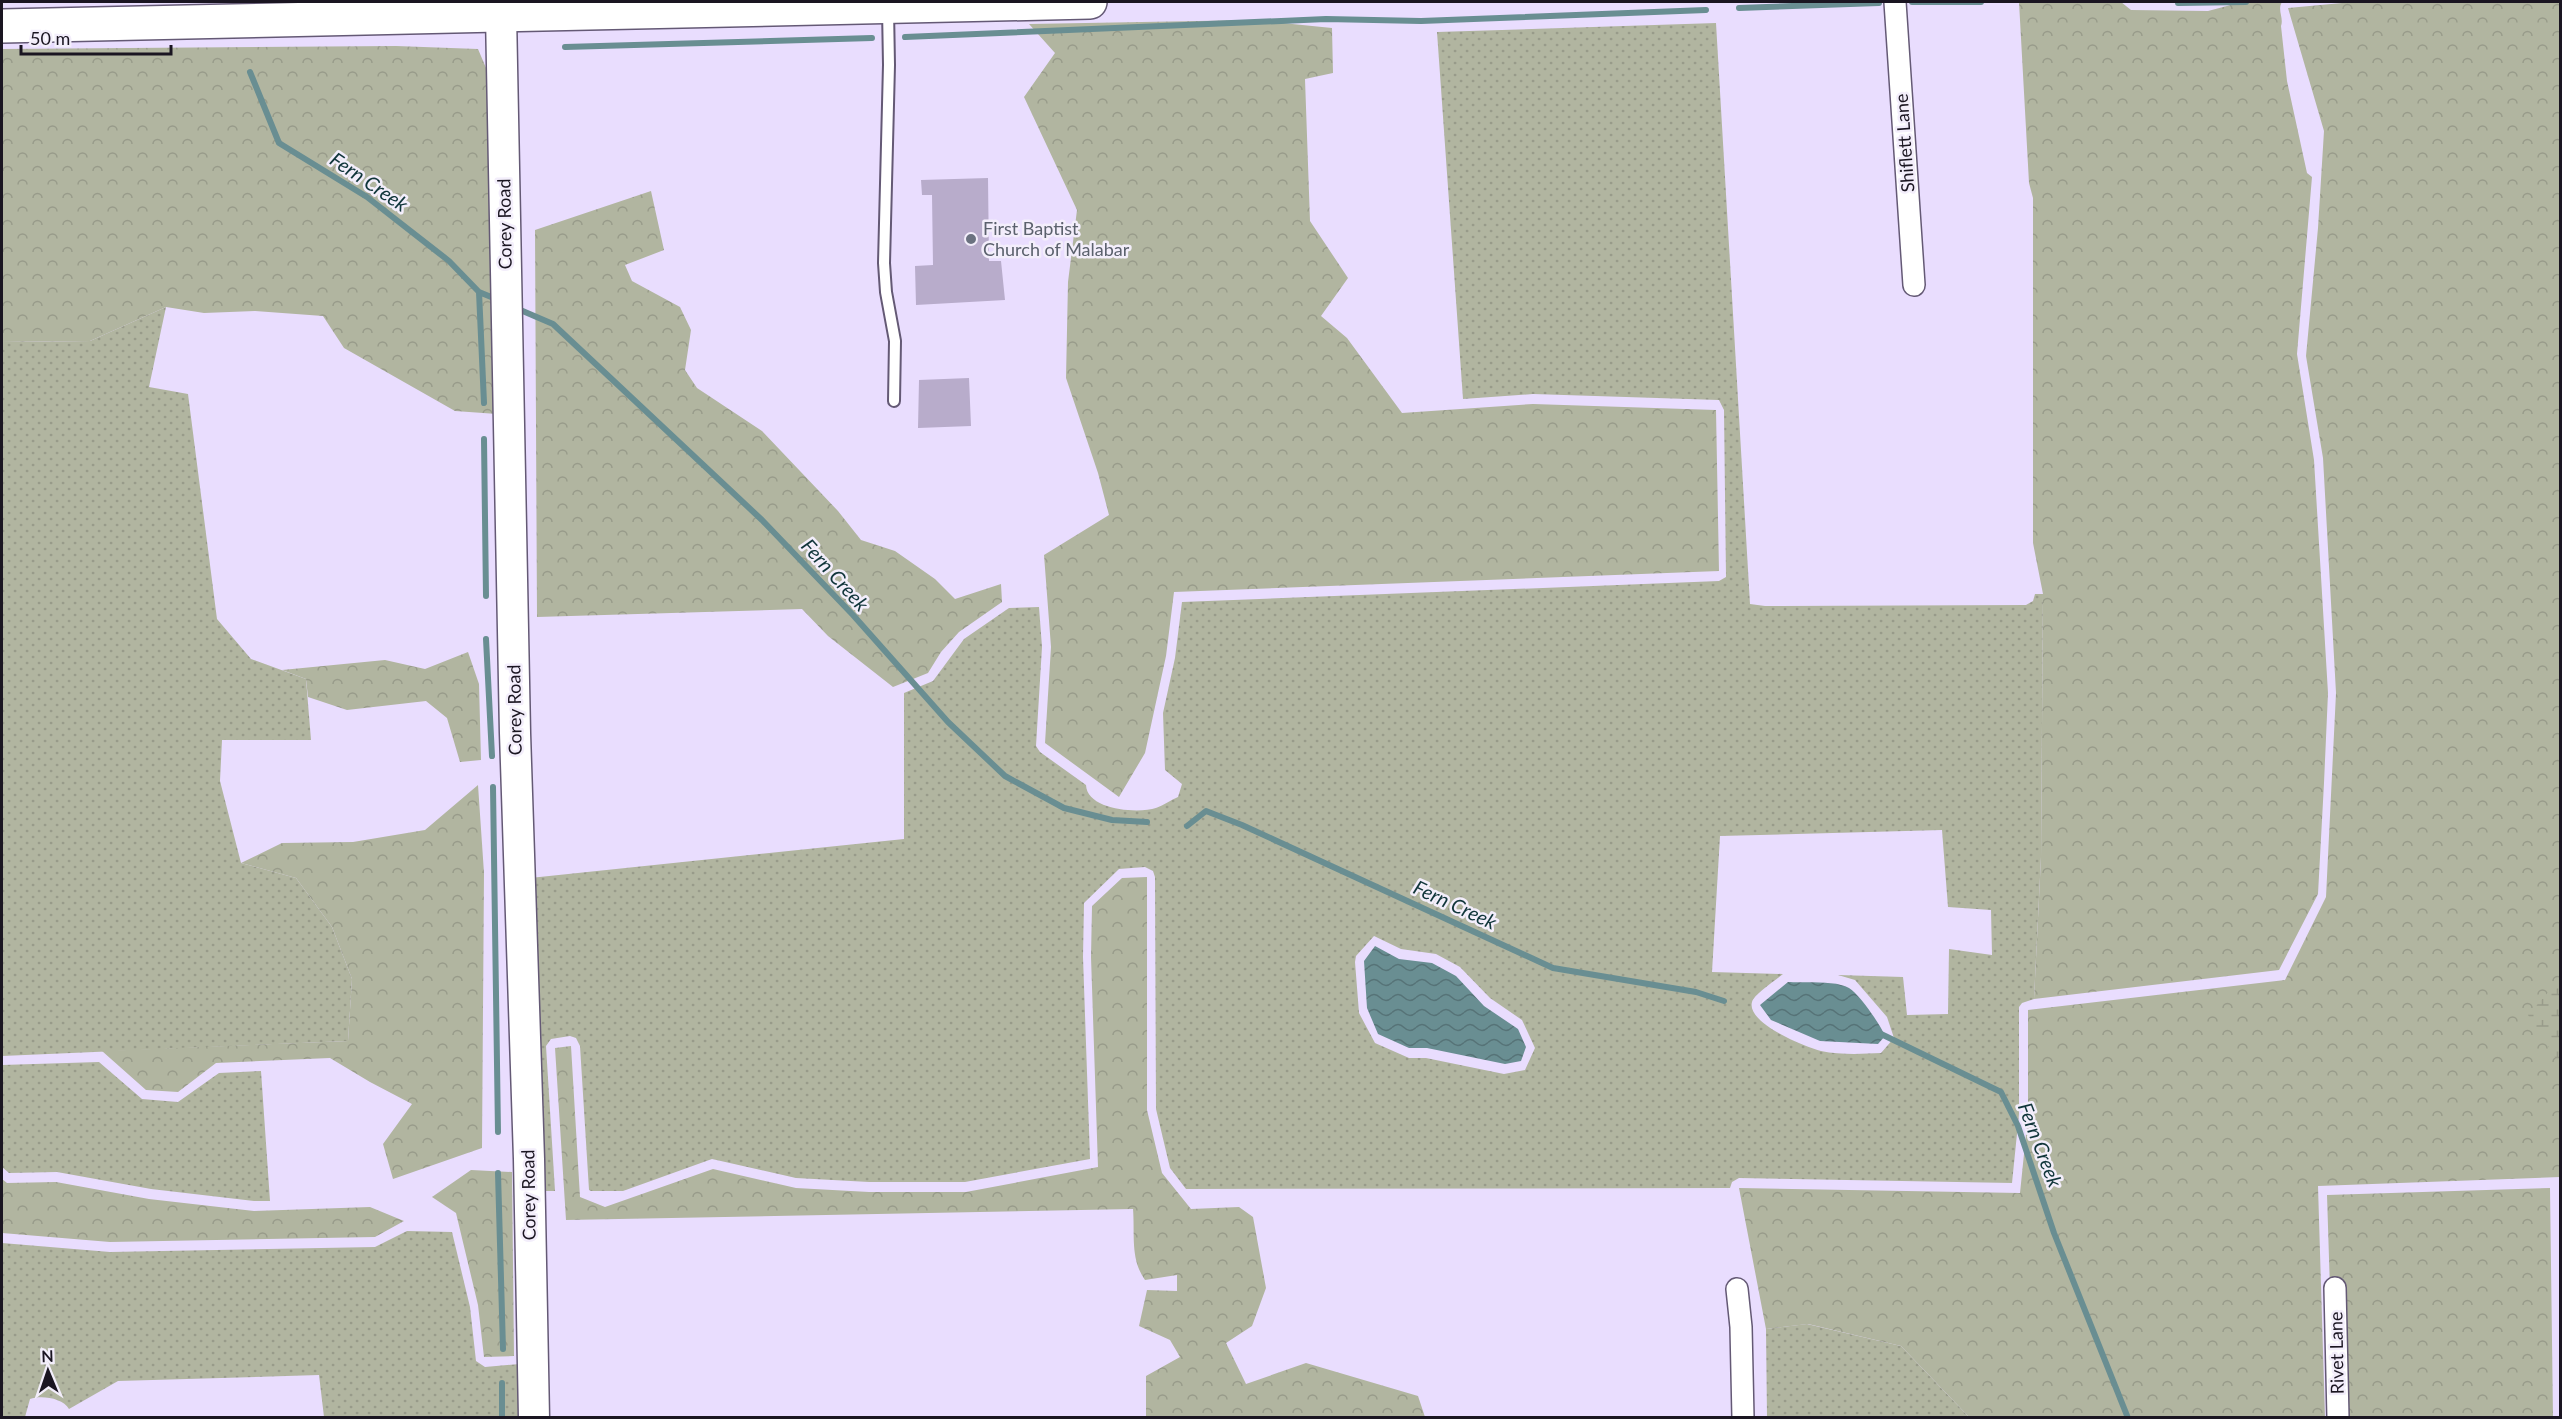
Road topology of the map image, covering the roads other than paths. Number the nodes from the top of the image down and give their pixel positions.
1 (1090, 2) edge
2 (1895, 2) edge
3 (811, 4) edge
4 (888, 6) junction
5 (500, 8) edge
6 (2, 26) edge
7 (1914, 285) dead end
8 (894, 400) dead end
9 (2335, 1288) dead end
10 (1737, 1289) dead end
11 (534, 1418) edge
12 (1743, 1418) edge
13 (2338, 1418) edge

1 - 4 main road
2 - 7 street, Shiflett Lane
3 - 4 main road
3 - 5 main road
4 - 8 lane
5 - 6 main road
5 - 11 street, Corey Road
9 - 13 street, Rivet Lane
10 - 12 street

